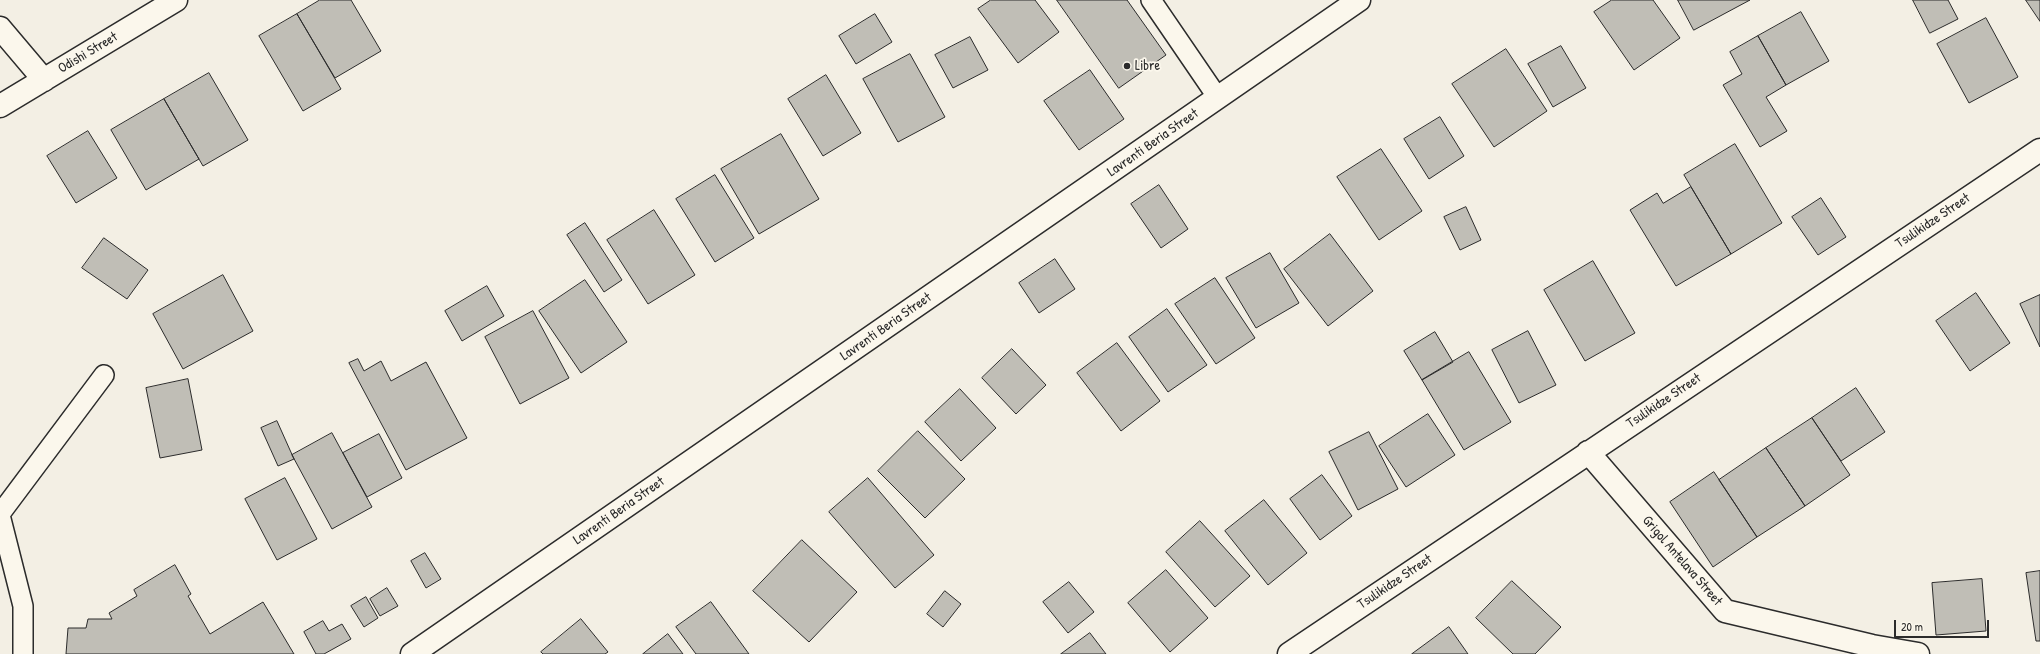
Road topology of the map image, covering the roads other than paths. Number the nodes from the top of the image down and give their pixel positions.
1 (176, 0) edge
2 (1151, 0) edge
3 (1360, 0) edge
4 (0, 28) edge
5 (44, 80) junction
6 (1218, 98) junction
7 (0, 106) edge
8 (2040, 150) edge
9 (104, 375) dead end
10 (1588, 452) junction
11 (0, 514) edge
12 (1872, 650) edge
13 (23, 654) edge
14 (412, 654) edge
15 (1289, 654) edge
16 (1918, 654) edge

1 - 5 street, Odishi Street
2 - 6 lane
3 - 6 street, Lavrenti Beria Street
4 - 5 street
5 - 7 street, Odishi Street
6 - 14 street, Lavrenti Beria Street
8 - 10 street, Tsulikidze Street
9 - 11 lane
10 - 12 street, Grigol Antelava Street
10 - 15 street, Tsulikidze Street
11 - 13 lane
12 - 16 street, Grigol Antelava Street

